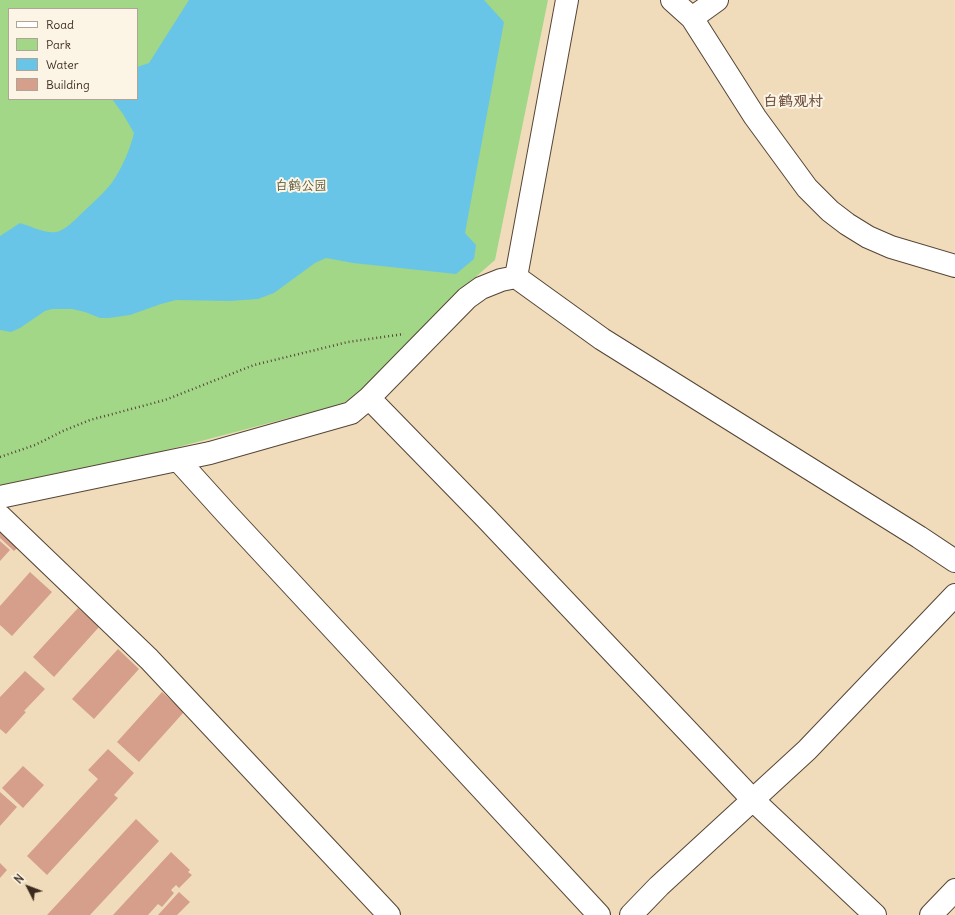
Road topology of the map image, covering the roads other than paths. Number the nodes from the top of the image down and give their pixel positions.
1 (568, 0) edge
2 (672, 0) edge
3 (717, 0) edge
4 (692, 18) junction
5 (955, 266) edge
6 (516, 277) junction
7 (369, 398) junction
8 (178, 460) junction
9 (0, 498) edge
10 (0, 516) edge
11 (955, 561) edge
12 (955, 595) edge
13 (753, 800) junction
14 (955, 890) edge
15 (389, 915) edge
16 (599, 915) edge
17 (631, 915) edge
18 (875, 915) edge
19 (931, 915) edge

1 - 6 street
2 - 4 street
3 - 4 street
4 - 5 street
6 - 7 street
6 - 11 street
7 - 8 street
7 - 13 street
8 - 9 street
8 - 16 street
10 - 15 street
12 - 13 street
13 - 17 street
13 - 18 street
14 - 19 street

